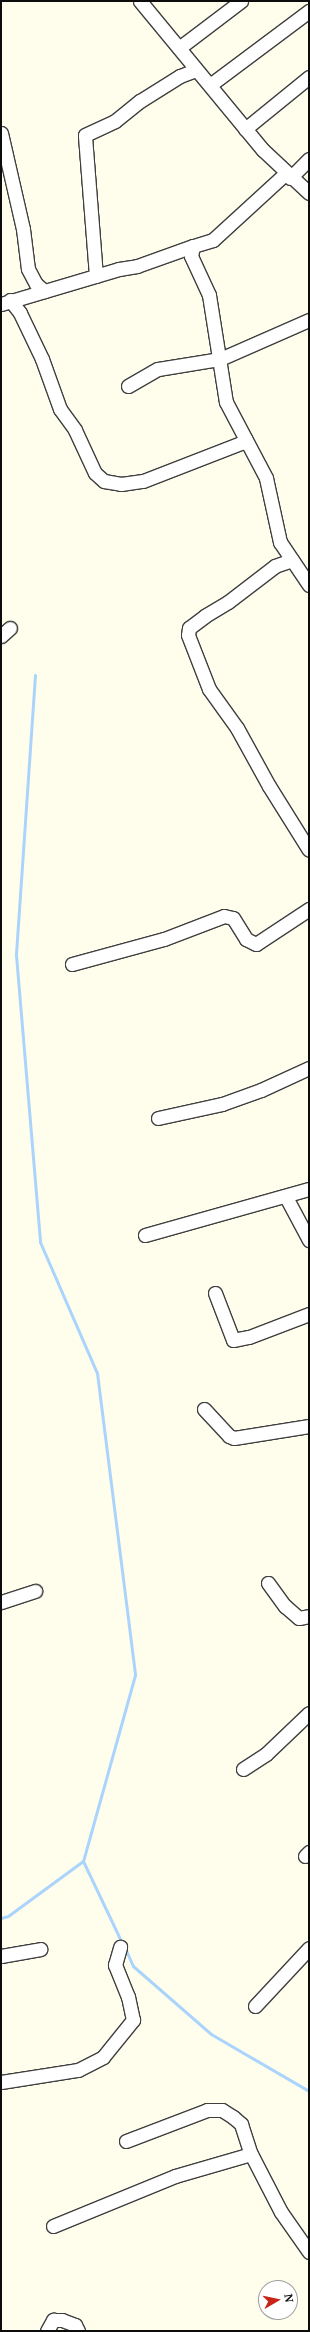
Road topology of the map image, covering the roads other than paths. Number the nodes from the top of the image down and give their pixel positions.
1 (140, 1) edge
2 (241, 1) edge
3 (309, 10) edge
4 (179, 48) junction
5 (196, 70) junction
6 (309, 77) edge
7 (210, 85) junction
8 (245, 129) junction
9 (1, 133) edge
10 (309, 159) edge
11 (288, 176) junction
12 (309, 193) edge
13 (193, 246) junction
14 (96, 276) junction
15 (44, 291) junction
16 (6, 302) edge
17 (309, 320) edge
18 (220, 358) junction
19 (128, 386) dead end
20 (245, 439) junction
21 (292, 560) junction
22 (309, 585) edge
23 (309, 850) edge
24 (309, 909) edge
25 (72, 964) dead end
26 (309, 1068) edge
27 (158, 1118) dead end
28 (309, 1189) edge
29 (286, 1197) junction
30 (145, 1235) dead end
31 (309, 1240) edge
32 (215, 1293) dead end
33 (309, 1314) edge
34 (204, 1410) dead end
35 (309, 1426) edge
36 (268, 1583) dead end
37 (35, 1591) dead end
38 (1, 1602) edge
39 (309, 1616) edge
40 (309, 1713) edge
41 (243, 1769) dead end
42 (120, 1947) dead end
43 (309, 1948) edge
44 (40, 1949) dead end
45 (1, 1956) edge
46 (255, 2006) dead end
47 (1, 2082) edge
48 (126, 2141) dead end
49 (251, 2154) junction
50 (53, 2226) dead end
51 (309, 2252) edge
52 (47, 2331) edge
53 (78, 2331) edge

1 - 4 street
2 - 4 street
3 - 7 street
4 - 5 street
5 - 7 street
5 - 14 street
6 - 8 street
7 - 8 street
8 - 11 street
9 - 15 street
10 - 11 street
11 - 12 street
11 - 13 street
13 - 14 street
13 - 18 street
14 - 15 street
15 - 16 street
16 - 20 street
17 - 18 street
18 - 19 street
18 - 20 street
20 - 21 street
21 - 22 street
21 - 23 street
24 - 25 street
26 - 27 street
28 - 29 street
29 - 30 street
29 - 31 street
32 - 33 street
34 - 35 street
36 - 39 street
37 - 38 street
40 - 41 street
42 - 47 street
43 - 46 street
44 - 45 street
48 - 49 street
49 - 50 street
49 - 51 street
52 - 53 street

